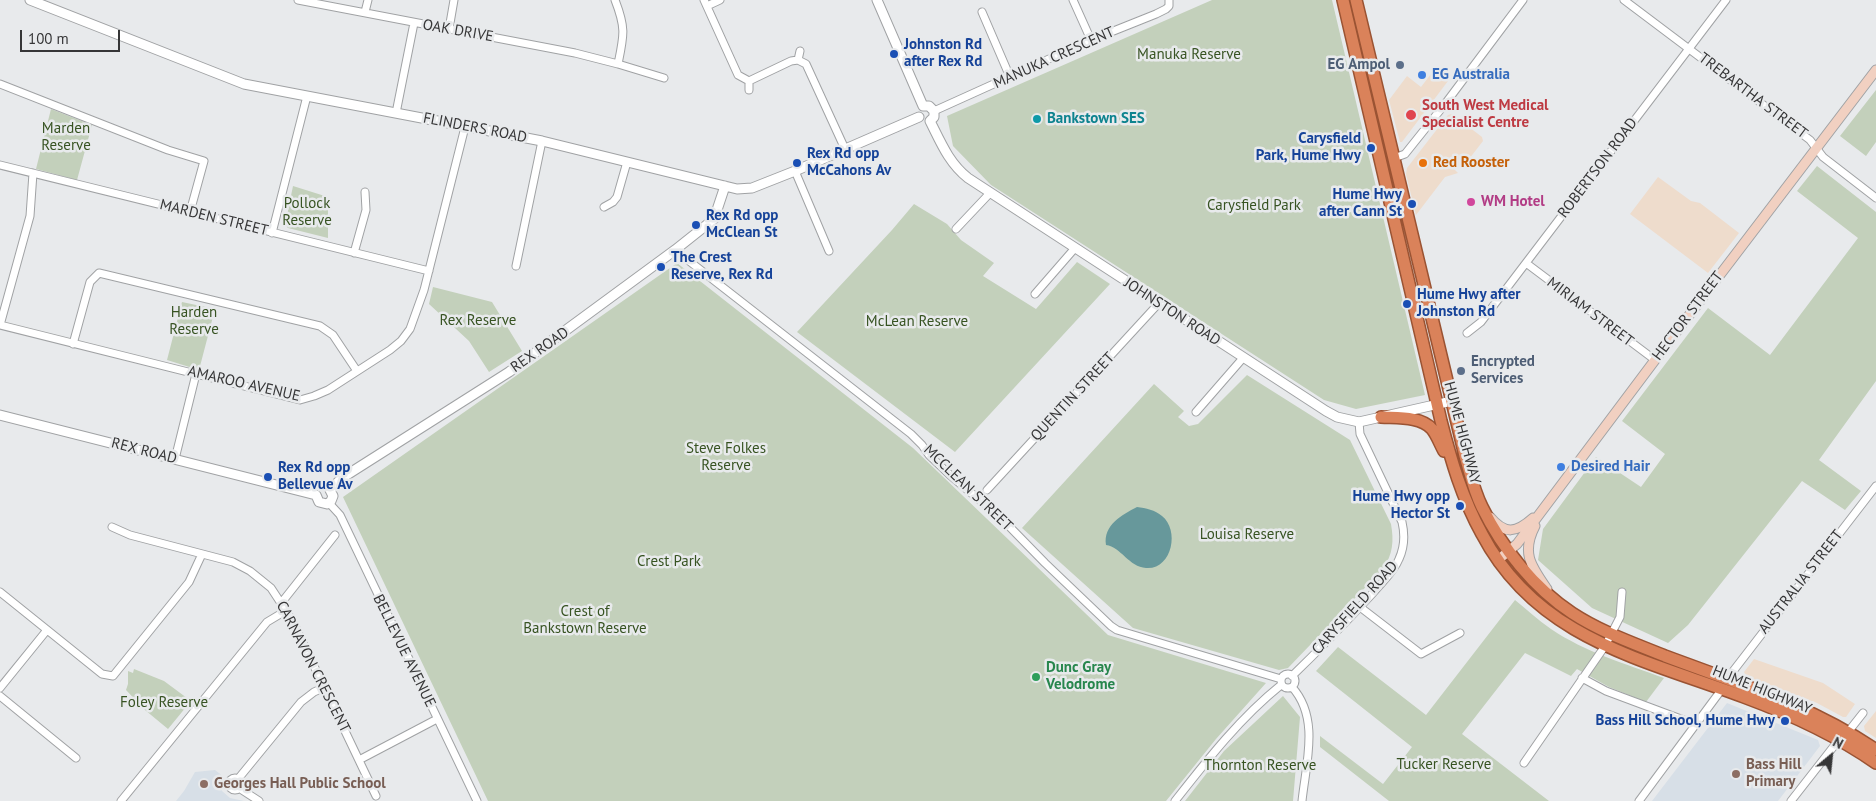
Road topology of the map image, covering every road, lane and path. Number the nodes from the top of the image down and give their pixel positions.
1 (30, 0) edge
2 (298, 0) edge
3 (368, 0) edge
4 (454, 0) edge
5 (615, 0) edge
6 (720, 0) edge
7 (877, 0) edge
8 (1073, 0) edge
9 (1169, 0) edge
10 (1343, 0) edge
11 (1356, 0) edge
12 (1523, 0) edge
13 (1624, 0) edge
14 (1726, 0) edge
15 (706, 3) edge
16 (365, 12) junction
17 (982, 12) dead end
18 (414, 23) junction
19 (449, 29) junction
20 (1091, 40) junction
21 (1689, 48) junction
22 (800, 52) dead end
23 (798, 60) junction
24 (618, 64) junction
25 (1876, 70) edge
26 (664, 78) dead end
27 (1010, 78) junction
28 (749, 81) junction
29 (0, 84) edge
30 (749, 90) dead end
31 (307, 96) junction
32 (923, 106) junction
33 (934, 111) junction
34 (396, 113) junction
35 (919, 117) junction
36 (930, 121) junction
37 (465, 127) junction
38 (542, 141) junction
39 (1817, 148) junction
40 (845, 149) junction
41 (1394, 158) junction
42 (627, 162) junction
43 (0, 165) edge
44 (796, 171) junction
45 (33, 173) junction
46 (724, 186) junction
47 (365, 192) dead end
48 (990, 193) junction
49 (1876, 198) edge
50 (604, 207) dead end
51 (190, 212) junction
52 (956, 229) dead end
53 (272, 233) junction
54 (1075, 248) junction
55 (675, 250) junction
56 (830, 250) dead end
57 (354, 253) junction
58 (1526, 264) junction
59 (516, 266) dead end
60 (429, 271) junction
61 (1035, 294) dead end
62 (1159, 303) junction
63 (0, 325) edge
64 (1467, 332) dead end
65 (74, 344) junction
66 (1243, 358) junction
67 (1655, 360) junction
68 (358, 371) junction
69 (196, 374) junction
70 (1452, 401) junction
71 (1438, 404) junction
72 (1196, 412) dead end
73 (0, 415) edge
74 (1381, 417) junction
75 (1359, 422) junction
76 (176, 459) junction
77 (1455, 472) junction
78 (1876, 486) edge
79 (330, 490) junction
80 (988, 490) dead end
81 (316, 495) junction
82 (330, 502) junction
83 (1482, 506) junction
84 (1543, 510) junction
85 (112, 527) dead end
86 (335, 535) dead end
87 (1510, 551) junction
88 (202, 554) junction
89 (1498, 560) junction
90 (0, 592) edge
91 (1622, 592) dead end
92 (1554, 599) junction
93 (282, 602) junction
94 (1360, 607) junction
95 (287, 610) junction
96 (47, 630) junction
97 (1460, 634) dead end
98 (1611, 634) junction
99 (1605, 646) junction
100 (1292, 676) junction
101 (1582, 678) junction
102 (1281, 682) junction
103 (1724, 684) junction
104 (325, 687) junction
105 (1292, 687) junction
106 (0, 688) edge
107 (0, 696) edge
108 (1863, 713) dead end
109 (437, 719) junction
110 (1697, 725) junction
111 (1848, 732) junction
112 (1839, 740) junction
113 (1876, 750) edge
114 (76, 758) dead end
115 (359, 760) junction
116 (1524, 763) dead end
117 (1876, 763) edge
118 (238, 779) junction
119 (239, 788) junction
120 (376, 796) dead end
121 (121, 801) edge
122 (258, 801) edge
123 (477, 801) edge
124 (1175, 801) edge
125 (1302, 801) edge
126 (1639, 801) edge
127 (1791, 801) edge

1 - 31 street, FLINDERS ROAD
2 - 16 street, OAK DRIVE
3 - 16 street
4 - 19 street
5 - 24 street
6 - 15 street
7 - 32 street
8 - 20 street
9 - 20 street, MANUKA CRESCENT
10 - 71 highway, HUME HIGHWAY
11 - 41 highway, HUME HIGHWAY
12 - 41 street
13 - 21 street, TREBARTHA STREET
14 - 21 street, ROBERTSON ROAD
15 - 28 street
16 - 18 street, OAK DRIVE
17 - 27 street
18 - 19 street, OAK DRIVE
18 - 34 street
19 - 24 street, OAK DRIVE
20 - 27 street, MANUKA CRESCENT
21 - 39 street, TREBARTHA STREET
21 - 58 street, ROBERTSON ROAD
22 - 23 street
23 - 28 street
23 - 40 street
24 - 26 street, OAK DRIVE
25 - 39 main road, HECTOR STREET
27 - 33 street, MANUKA CRESCENT
28 - 30 street
29 - 51 street
31 - 34 street, FLINDERS ROAD
31 - 53 street
32 - 33 street
32 - 35 street
33 - 36 street
34 - 37 street, FLINDERS ROAD
35 - 36 street
35 - 40 street, FLINDERS ROAD
36 - 48 street, JOHNSTON ROAD
37 - 38 street, FLINDERS ROAD
37 - 60 street, AMAROO AVENUE
38 - 42 street, FLINDERS ROAD
38 - 59 street
39 - 49 street, TREBARTHA STREET
39 - 67 main road, HECTOR STREET
40 - 44 street, FLINDERS ROAD
41 - 70 highway, HUME HIGHWAY
42 - 46 street, FLINDERS ROAD
42 - 50 street
43 - 45 street, MARDEN STREET
44 - 46 street, FLINDERS ROAD
44 - 56 street
45 - 51 street, MARDEN STREET
45 - 63 street
46 - 55 street, REX ROAD
47 - 57 street
48 - 52 street
48 - 54 street, JOHNSTON ROAD
51 - 53 street, MARDEN STREET
53 - 57 street, MARDEN STREET
54 - 61 street
54 - 62 street, JOHNSTON ROAD
55 - 79 street, REX ROAD
55 - 102 street, MCCLEAN STREET
57 - 60 street, MARDEN STREET
58 - 64 street, ROBERTSON ROAD
58 - 67 street, MIRIAM STREET
60 - 68 street, AMAROO AVENUE
62 - 66 street, JOHNSTON ROAD
62 - 80 street, QUENTIN STREET
63 - 65 street, AMAROO AVENUE
65 - 68 street
65 - 69 street, AMAROO AVENUE
66 - 72 street
66 - 75 street, JOHNSTON ROAD
67 - 84 main road, HECTOR STREET
68 - 69 street, AMAROO AVENUE
69 - 76 street
70 - 71 street, JOHNSTON ROAD
70 - 83 highway, HUME HIGHWAY
71 - 74 street, JOHNSTON ROAD
71 - 77 highway, HUME HIGHWAY
73 - 76 street, REX ROAD
74 - 75 street, JOHNSTON ROAD
74 - 77 highway
75 - 94 street, CARYSFIELD ROAD
76 - 81 street, REX ROAD
77 - 89 highway, HUME HIGHWAY
78 - 103 street, AUSTRALIA STREET
79 - 81 street
79 - 82 street
81 - 82 street
82 - 109 street, BELLEVUE AVENUE
83 - 84 main road
83 - 87 highway, HUME HIGHWAY
84 - 87 main road, HECTOR STREET
84 - 92 main road
85 - 88 street, CARNAVON CRESCENT
86 - 93 street
87 - 89 main road, HECTOR STREET
87 - 92 highway, HUME HIGHWAY
88 - 93 street, CARNAVON CRESCENT
88 - 96 street
89 - 99 highway, HUME HIGHWAY
90 - 96 street
91 - 98 street
92 - 98 highway, HUME HIGHWAY
93 - 95 street, CARNAVON CRESCENT
94 - 97 street
94 - 100 street, CARYSFIELD ROAD
95 - 104 street, CARNAVON CRESCENT
95 - 121 street
96 - 106 street
98 - 99 street
98 - 103 highway, HUME HIGHWAY
99 - 101 street
99 - 103 highway, HUME HIGHWAY
100 - 102 street
100 - 105 street
101 - 110 street
101 - 116 street
102 - 105 street
102 - 124 street
103 - 110 street, AUSTRALIA STREET
103 - 111 highway, HUME HIGHWAY
103 - 112 highway, HUME HIGHWAY
104 - 115 street, CARNAVON CRESCENT
104 - 118 street
105 - 125 street
107 - 114 street
108 - 111 street
109 - 115 street
109 - 123 street, BELLEVUE AVENUE
110 - 126 street, AUSTRALIA STREET
111 - 112 street
111 - 113 highway, HUME HIGHWAY
112 - 117 highway, HUME HIGHWAY
112 - 127 street
115 - 120 street, CARNAVON CRESCENT
118 - 119 street
118 - 119 street
119 - 122 street

